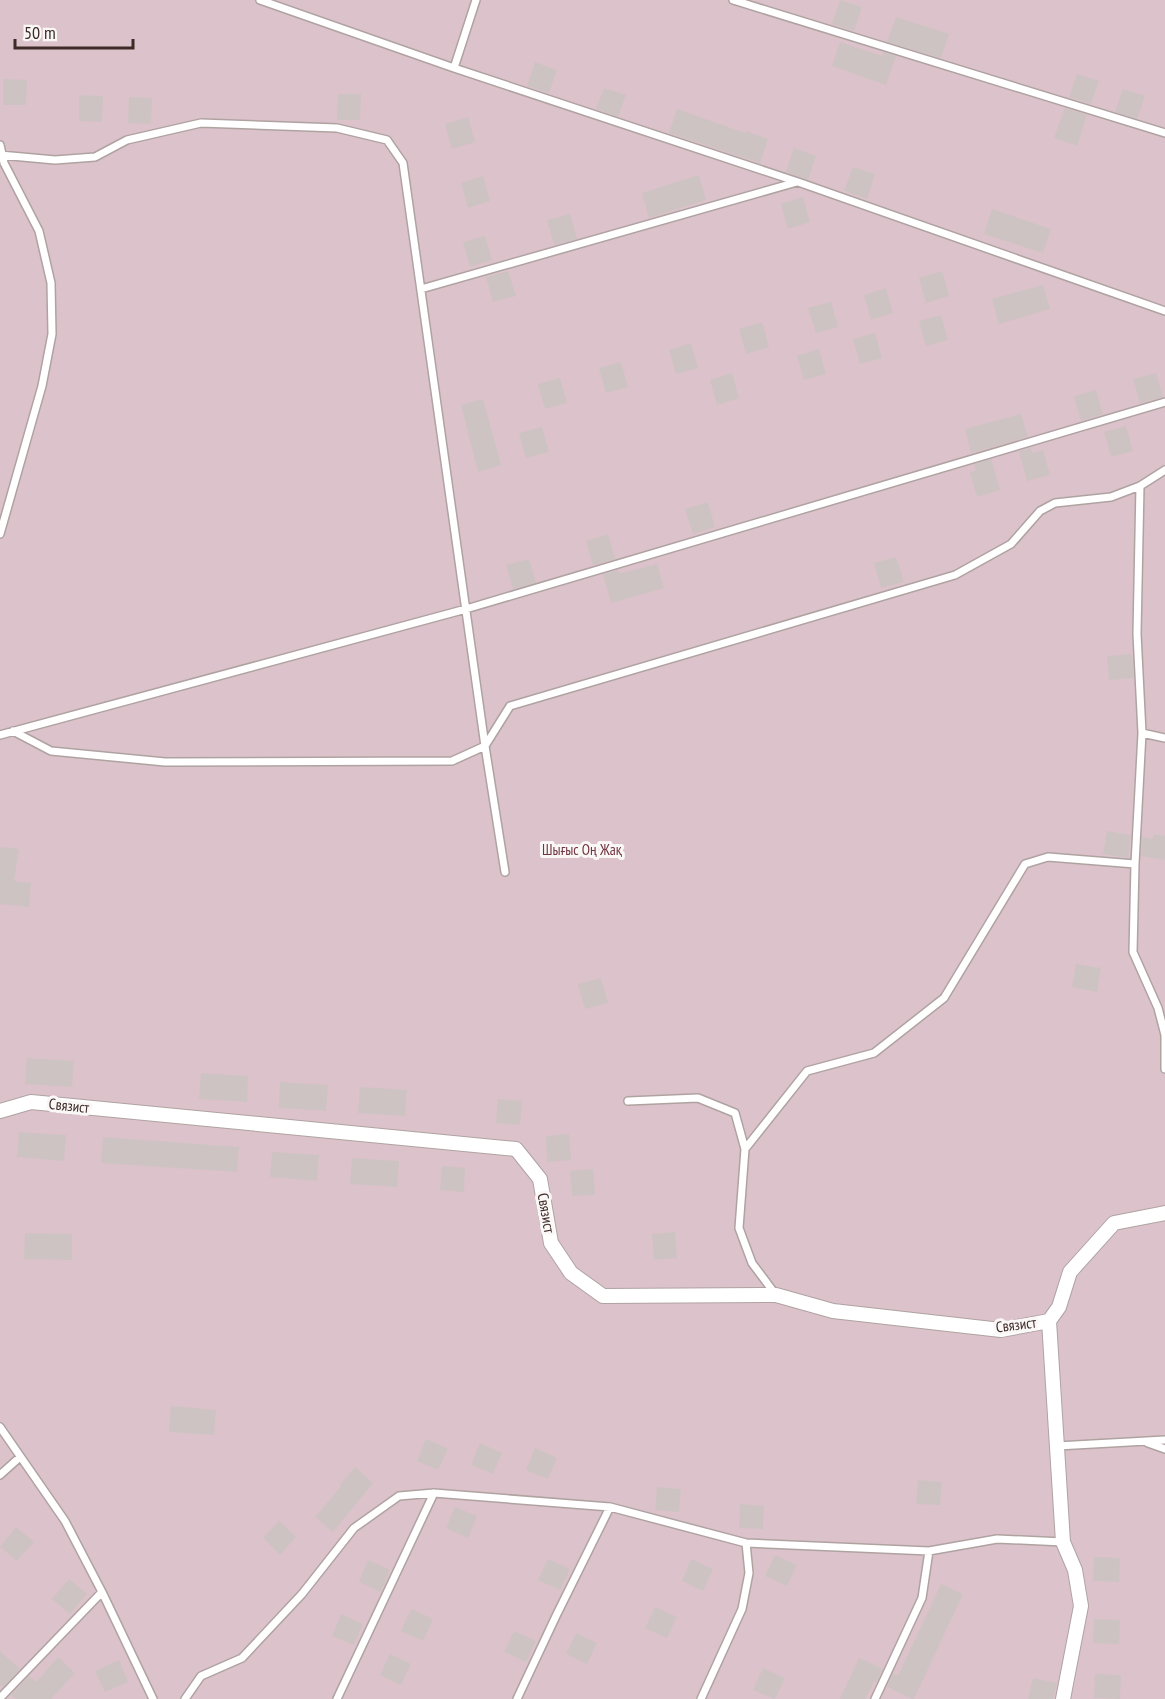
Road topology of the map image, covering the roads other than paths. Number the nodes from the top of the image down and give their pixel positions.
1 (260, 0) edge
2 (476, 0) edge
3 (733, 0) edge
4 (454, 68) junction
5 (1165, 133) edge
6 (0, 145) edge
7 (1, 155) edge
8 (798, 182) junction
9 (421, 289) junction
10 (1165, 312) edge
11 (1165, 402) edge
12 (1165, 470) edge
13 (1140, 486) junction
14 (0, 534) edge
15 (466, 609) junction
16 (13, 731) junction
17 (1142, 734) junction
18 (0, 735) edge
19 (1165, 738) edge
20 (485, 746) junction
21 (1135, 864) junction
22 (505, 872) dead end
23 (1165, 1069) edge
24 (628, 1101) dead end
25 (0, 1111) edge
26 (745, 1149) junction
27 (1165, 1213) edge
28 (776, 1295) junction
29 (1049, 1321) junction
30 (0, 1427) edge
31 (1165, 1440) edge
32 (1143, 1442) junction
33 (1056, 1446) junction
34 (1165, 1449) edge
35 (20, 1457) junction
36 (0, 1475) edge
37 (434, 1493) junction
38 (610, 1507) junction
39 (1063, 1542) junction
40 (746, 1543) junction
41 (929, 1551) junction
42 (102, 1592) junction
43 (0, 1698) edge
44 (153, 1699) edge
45 (185, 1699) edge
46 (337, 1699) edge
47 (517, 1699) edge
48 (701, 1699) edge
49 (875, 1699) edge
50 (1063, 1699) edge

1 - 4 lane
2 - 4 lane
3 - 5 lane
4 - 8 lane
6 - 7 lane
7 - 9 lane
7 - 14 lane
8 - 9 lane
8 - 10 lane
9 - 15 lane
11 - 15 lane
12 - 13 lane
13 - 17 lane
13 - 20 lane
15 - 16 lane
15 - 20 lane
16 - 18 lane
16 - 20 lane
17 - 19 lane
17 - 21 lane
20 - 22 lane
21 - 23 lane
21 - 26 lane
24 - 26 lane
25 - 28 street, Связист
26 - 28 lane
27 - 29 street
28 - 29 street, Связист
29 - 33 street
30 - 35 lane
31 - 32 lane
32 - 33 lane
32 - 34 lane
33 - 39 street
35 - 36 lane
35 - 42 lane
37 - 38 lane
37 - 45 lane
37 - 46 lane
38 - 40 lane
38 - 47 lane
39 - 41 lane
39 - 50 street
40 - 41 lane
40 - 48 lane
41 - 49 lane
42 - 43 lane
42 - 44 lane

